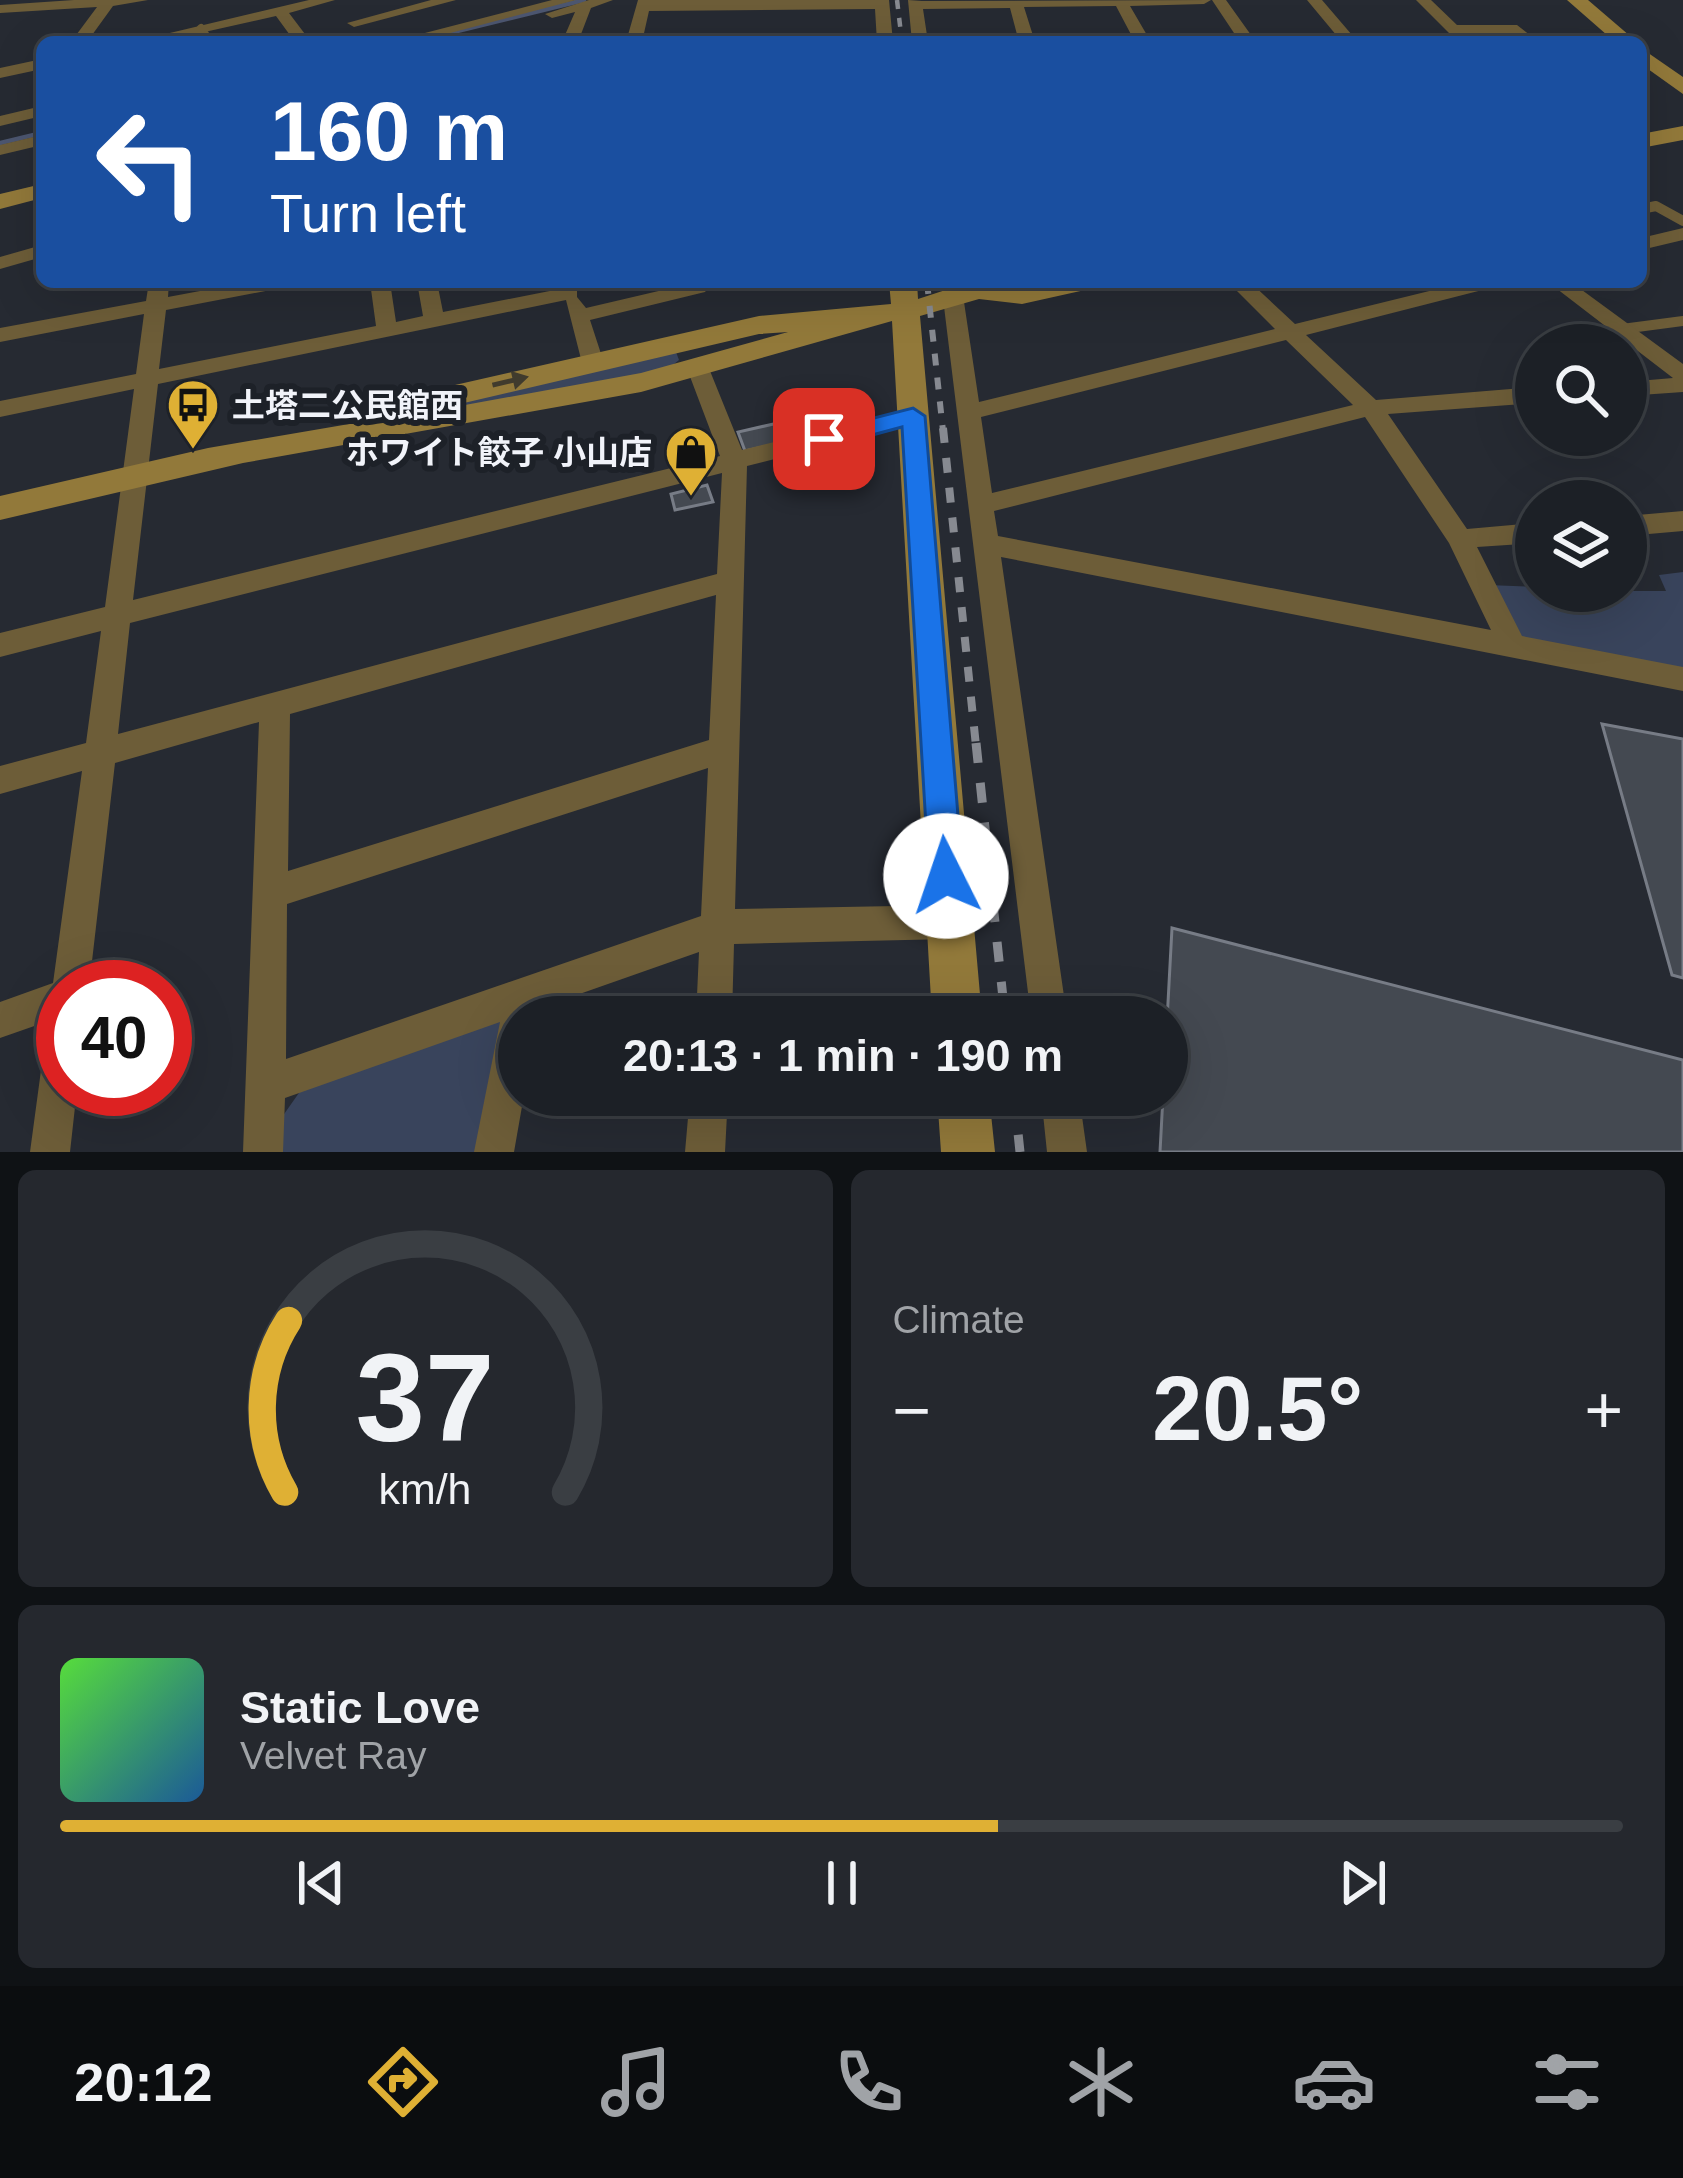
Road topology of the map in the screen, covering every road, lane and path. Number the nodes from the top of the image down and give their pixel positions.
1 (141, 0) edge
2 (330, 0) edge
3 (449, 0) edge
4 (606, 0) edge
5 (1204, 0) edge
6 (1219, 0) edge
7 (1314, 0) edge
8 (1423, 0) edge
9 (1576, 0) edge
10 (109, 1) edge
11 (1120, 1) edge
12 (1015, 2) edge
13 (577, 3) edge
14 (721, 3) edge
15 (882, 3) edge
16 (915, 3) edge
17 (644, 4) edge
18 (283, 7) edge
19 (6, 9) edge
20 (354, 22) junction
21 (1453, 29) junction
22 (206, 35) edge
23 (83, 36) edge
24 (300, 36) edge
25 (365, 36) edge
26 (426, 36) edge
27 (478, 36) edge
28 (571, 36) edge
29 (636, 36) edge
30 (885, 36) edge
31 (919, 36) edge
32 (1025, 36) edge
33 (1140, 36) edge
34 (1244, 36) edge
35 (1345, 36) edge
36 (1460, 36) edge
37 (1525, 36) edge
38 (1620, 36) edge
39 (1647, 58) edge
40 (36, 65) edge
41 (0, 73) edge
42 (1683, 88) edge
43 (36, 113) edge
44 (0, 122) edge
45 (1683, 133) edge
46 (36, 141) edge
47 (1647, 141) edge
48 (0, 150) edge
49 (36, 193) edge
50 (0, 202) edge
51 (1647, 208) edge
52 (1683, 221) edge
53 (1683, 234) edge
54 (1647, 243) edge
55 (36, 253) edge
56 (0, 263) edge
57 (215, 288) edge
58 (381, 288) edge
59 (428, 288) edge
60 (568, 288) edge
61 (698, 288) dead end
62 (1057, 288) edge
63 (1244, 288) edge
64 (1467, 288) edge
65 (1566, 288) edge
66 (969, 289) edge
67 (158, 293) edge
68 (904, 297) edge
69 (578, 316) junction
70 (850, 320) junction
71 (434, 321) junction
72 (1683, 321) edge
73 (1615, 324) edge
74 (1647, 326) edge
75 (387, 330) junction
76 (1292, 332) junction
77 (0, 335) edge
78 (1647, 348) edge
79 (593, 363) junction
80 (697, 366) junction
81 (1683, 375) edge
82 (148, 379) junction
83 (1683, 385) edge
84 (1647, 388) edge
85 (1515, 397) edge
86 (1371, 407) junction
87 (0, 409) edge
88 (969, 412) junction
89 (913, 416) junction
90 (277, 446) junction
91 (735, 463) junction
92 (134, 478) junction
93 (982, 505) junction
94 (0, 508) edge
95 (1683, 521) edge
96 (1647, 524) edge
97 (1515, 535) edge
98 (1460, 539) junction
99 (987, 544) junction
100 (730, 580) junction
101 (115, 616) junction
102 (0, 645) edge
103 (1513, 646) junction
104 (1683, 679) edge
105 (275, 706) junction
106 (727, 748) junction
107 (99, 753) junction
108 (0, 780) edge
109 (272, 893) junction
110 (950, 922) junction
111 (720, 927) junction
112 (73, 960) edge
113 (554, 996) edge
114 (715, 996) edge
115 (955, 996) edge
116 (1046, 996) edge
117 (36, 1007) edge
118 (498, 1016) edge
119 (0, 1020) edge
120 (266, 1085) junction
121 (54, 1116) edge
122 (501, 1116) edge
123 (708, 1116) edge
124 (965, 1116) edge
125 (1063, 1116) edge
126 (50, 1152) edge
127 (263, 1152) edge
128 (494, 1152) edge
129 (705, 1152) edge
130 (968, 1152) edge
131 (1067, 1152) edge

1 - 10 street
2 - 18 street
2 - 20 street
3 - 20 street
4 - 13 street
5 - 11 street
6 - 34 street
7 - 35 street
8 - 21 street
9 - 38 street
10 - 19 street
10 - 23 street
11 - 12 street
11 - 33 street
12 - 16 street
12 - 32 street
13 - 26 street
13 - 27 street
13 - 28 street
14 - 15 street
14 - 17 street
15 - 30 street
16 - 31 street
17 - 29 street
18 - 22 street
18 - 24 street
20 - 25 street
21 - 36 street
21 - 37 street
39 - 42 street
40 - 41 street
43 - 44 street
45 - 47 street
46 - 48 street
49 - 50 street
51 - 52 lane
53 - 54 street
55 - 56 street
57 - 67 street
58 - 75 street
59 - 71 street
60 - 69 street
60 - 71 street
61 - 69 street
62 - 66 street
63 - 76 street
64 - 76 street
65 - 73 street
66 - 68 street
66 - 88 street
67 - 77 street
67 - 82 street
68 - 70 street
68 - 89 street
69 - 79 street
70 - 79 street
70 - 80 street
71 - 75 street
72 - 74 lane
75 - 82 street
76 - 86 street
76 - 88 street
78 - 81 street
90 -> 79 street
80 - 90 street
80 - 91 street
82 - 87 street
82 - 92 street
83 - 84 street
85 - 86 street
86 - 93 street
86 - 98 street
88 - 93 street
89 - 91 street
89 - 110 street
90 - 92 street
91 - 100 street
91 - 101 street
92 - 94 street
92 - 101 street
93 - 99 street
95 - 96 street
97 - 98 street
98 - 103 street
99 - 103 street
99 - 116 street
100 - 105 street
100 - 106 street
101 - 102 street
101 - 107 street
103 - 104 street
105 - 107 street
105 - 109 street
106 - 109 street
106 - 111 street
107 - 108 street
107 - 112 street
109 - 120 street
110 - 111 street
110 - 115 street
111 - 113 street
111 - 114 street
117 - 119 street
118 - 120 street
120 - 127 street
121 - 126 street
122 - 128 street
123 - 129 street
124 - 130 street
125 - 131 street

